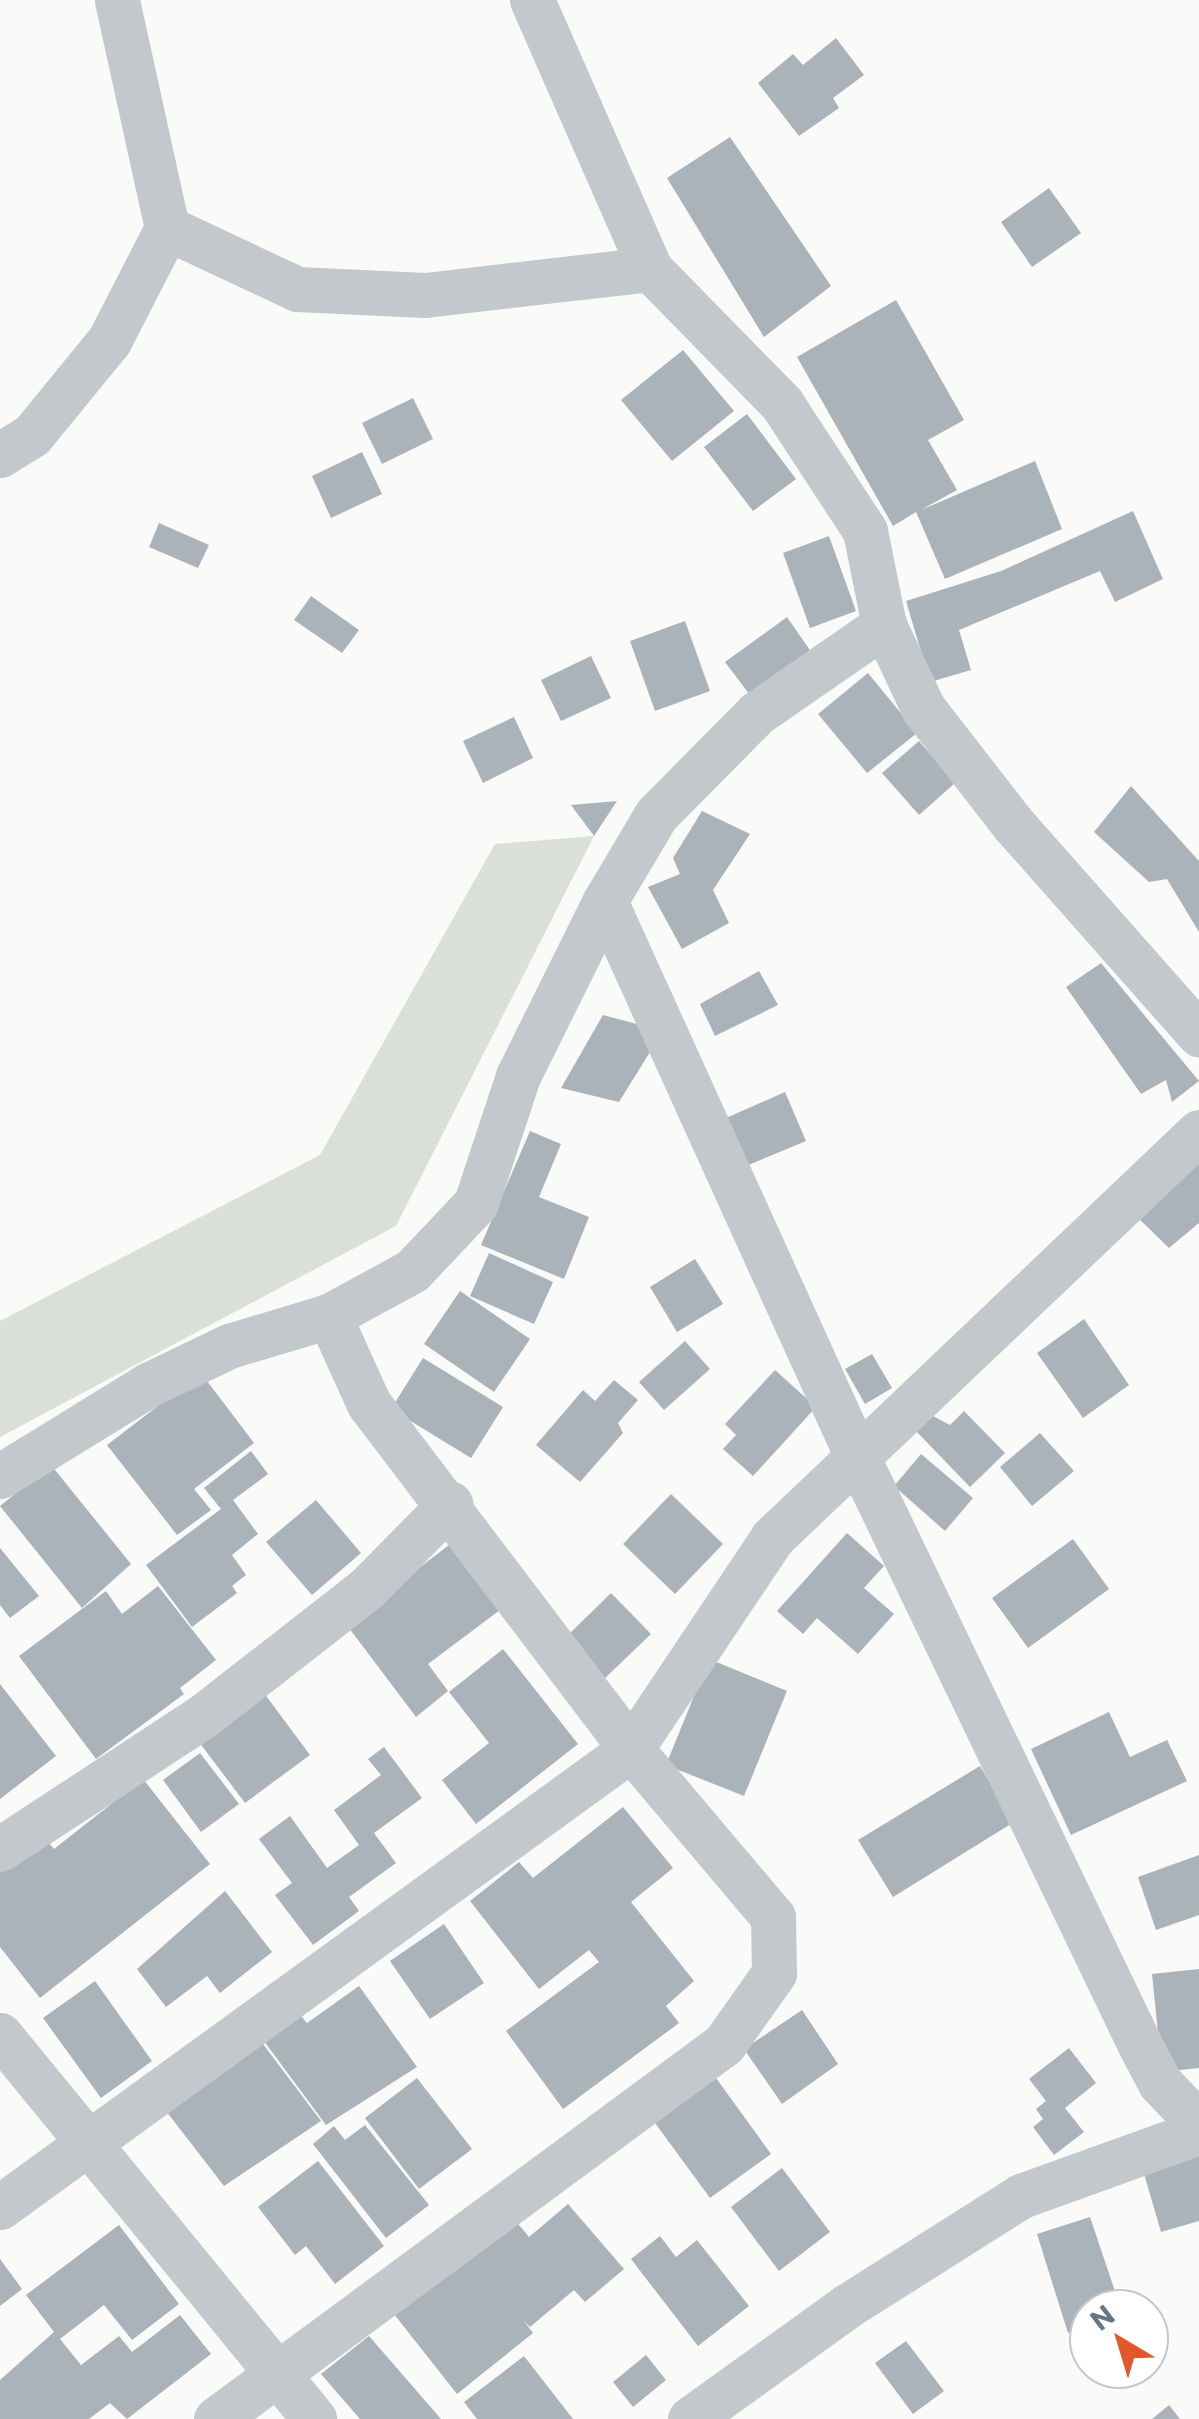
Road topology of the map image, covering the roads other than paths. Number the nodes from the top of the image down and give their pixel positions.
1 (117, 0) edge
2 (532, 0) edge
3 (167, 228) junction
4 (650, 269) junction
5 (0, 455) edge
6 (884, 625) junction
7 (605, 901) junction
8 (1199, 1034) edge
9 (1199, 1132) edge
10 (329, 1316) junction
11 (855, 1452) junction
12 (0, 1476) edge
13 (450, 1504) junction
14 (631, 1750) junction
15 (0, 1849) edge
16 (0, 2035) edge
17 (1199, 2124) edge
18 (1199, 2132) edge
19 (90, 2147) junction
20 (0, 2208) edge
21 (276, 2374) junction
22 (216, 2419) edge
23 (314, 2419) edge
24 (690, 2419) edge

1 - 3 street
2 - 4 street
3 - 4 street
3 - 5 street
4 - 6 street
6 - 7 street
6 - 8 street
7 - 10 street
7 - 11 street
9 - 11 street
10 - 12 street
10 - 13 street
11 - 14 street
11 - 17 street
13 - 14 street
13 - 15 street
14 - 19 street
14 - 21 street
16 - 19 street
18 - 24 street
19 - 20 street
19 - 21 street
21 - 22 street
21 - 23 street

